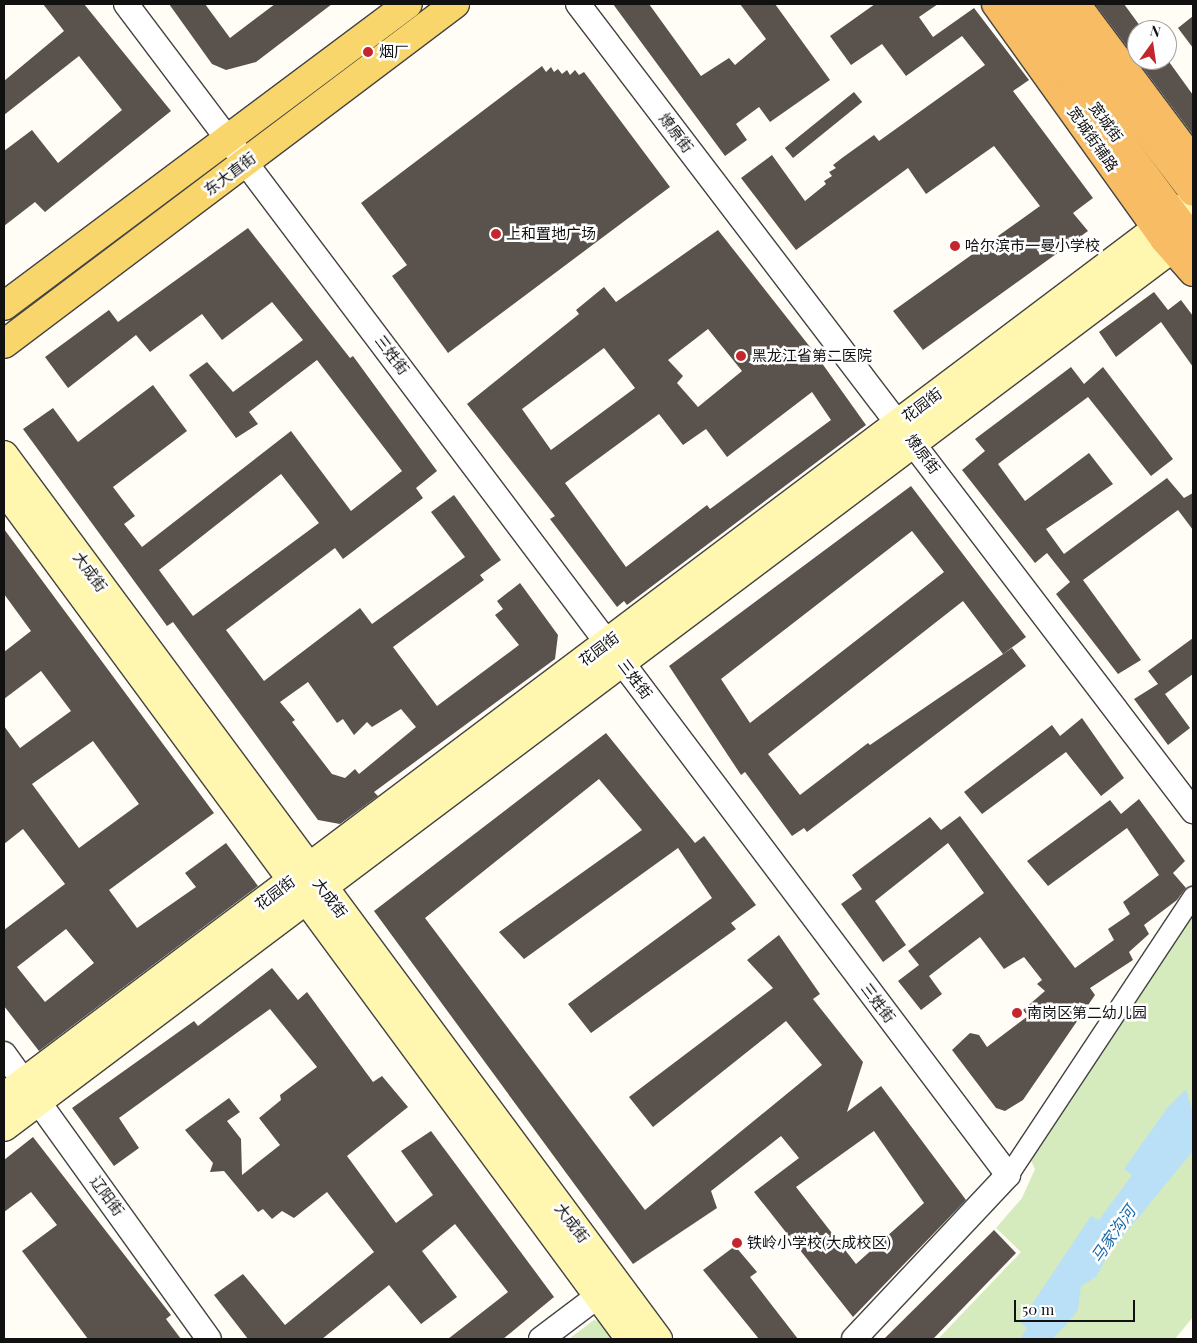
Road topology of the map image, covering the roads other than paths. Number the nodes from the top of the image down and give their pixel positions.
1 (126, 4) edge
2 (408, 4) edge
3 (455, 4) edge
4 (578, 4) edge
5 (996, 4) edge
6 (1019, 4) edge
7 (1050, 4) edge
8 (1076, 4) edge
9 (229, 139) junction
10 (246, 161) junction
11 (1193, 162) edge
12 (1193, 192) edge
13 (1182, 229) edge
14 (1193, 272) edge
15 (4, 306) edge
16 (4, 344) edge
17 (907, 432) junction
18 (4, 455) edge
19 (4, 489) edge
20 (614, 652) junction
21 (1193, 811) edge
22 (307, 883) junction
23 (1193, 896) edge
24 (4, 1054) edge
25 (22, 1093) edge
26 (4, 1127) edge
27 (1008, 1175) junction
28 (598, 1296) junction
29 (209, 1339) edge
30 (541, 1339) edge
31 (630, 1339) edge
32 (658, 1339) edge
33 (854, 1339) edge

1 - 9 street, 三姓街
2 - 9 main road, 东大直街
3 - 10 main road, 东大直街
4 - 17 street, 燎原街
5 - 13 highway, 宽城街辅路
6 - 13 highway, 宽城街
7 - 12 highway, 宽城街
8 - 11 highway
9 - 10 street, 三姓街
9 - 15 main road, 东大直街
10 - 16 main road, 东大直街
10 - 20 street, 三姓街
13 - 14 highway, 宽城街辅路
13 - 17 main road, 花园街
17 - 20 main road, 花园街
17 - 21 street, 燎原街
18 - 22 main road, 大成街
19 - 22 main road, 大成街
20 - 22 main road, 花园街
20 - 27 street, 三姓街
22 - 25 main road, 花园街
22 - 28 main road, 大成街
22 - 32 main road, 大成街
23 - 27 street
24 - 25 street, 辽阳街
25 - 26 main road, 花园街
25 - 29 street, 辽阳街
27 - 33 street
28 - 30 street
28 - 31 main road, 大成街

